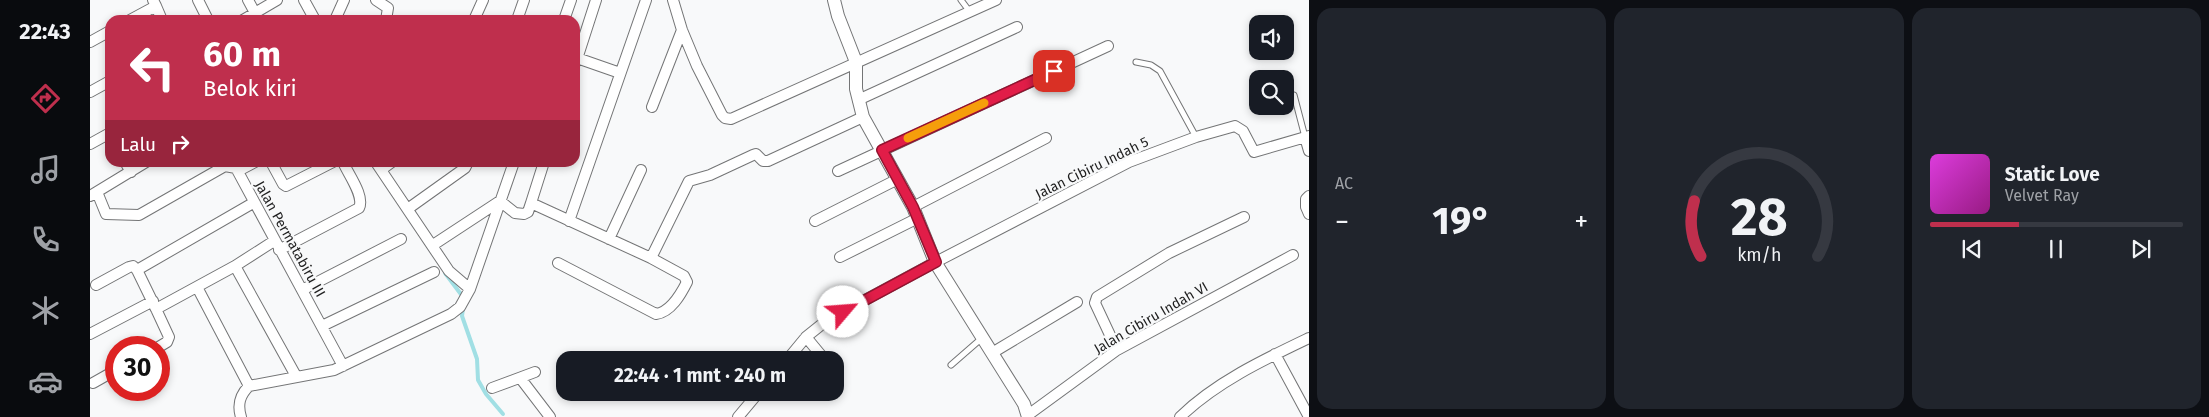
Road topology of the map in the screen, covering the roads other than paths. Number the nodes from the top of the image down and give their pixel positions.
1 (198, 0) edge
2 (248, 0) edge
3 (277, 0) edge
4 (304, 0) edge
5 (344, 0) edge
6 (376, 0) edge
7 (483, 0) edge
8 (524, 0) edge
9 (571, 0) edge
10 (596, 0) edge
11 (646, 0) edge
12 (673, 0) edge
13 (834, 0) edge
14 (961, 0) edge
15 (996, 0) edge
16 (154, 3) edge
17 (970, 12) junction
18 (256, 13) junction
19 (137, 15) edge
20 (160, 15) edge
21 (206, 15) edge
22 (252, 15) edge
23 (312, 15) edge
24 (338, 15) edge
25 (387, 15) edge
26 (476, 15) edge
27 (519, 15) edge
28 (566, 15) edge
29 (1017, 27) dead end
30 (682, 30) junction
31 (105, 34) edge
32 (90, 42) edge
33 (1108, 46) dead end
34 (580, 50) edge
35 (856, 62) junction
36 (1136, 62) dead end
37 (580, 63) edge
38 (620, 73) junction
39 (105, 84) edge
40 (90, 92) edge
41 (1294, 95) dead end
42 (858, 100) junction
43 (652, 107) dead end
44 (863, 117) junction
45 (105, 136) edge
46 (1307, 136) edge
47 (1196, 137) junction
48 (1046, 138) dead end
49 (90, 144) edge
50 (882, 150) junction
51 (1309, 151) edge
52 (128, 167) edge
53 (138, 167) edge
54 (223, 167) edge
55 (233, 167) edge
56 (246, 167) edge
57 (273, 167) edge
58 (323, 167) edge
59 (345, 167) edge
60 (379, 167) edge
61 (466, 167) edge
62 (512, 167) edge
63 (542, 167) edge
64 (641, 170) dead end
65 (238, 171) junction
66 (838, 171) dead end
67 (131, 172) junction
68 (898, 179) junction
69 (94, 194) edge
70 (1309, 196) edge
71 (500, 201) junction
72 (253, 203) junction
73 (531, 203) junction
74 (409, 208) junction
75 (915, 212) junction
76 (1309, 214) edge
77 (1244, 217) dead end
78 (569, 221) junction
79 (815, 222) dead end
80 (401, 239) dead end
81 (609, 239) junction
82 (277, 245) junction
83 (433, 245) junction
84 (1293, 255) dead end
85 (840, 257) dead end
86 (651, 258) junction
87 (936, 262) junction
88 (558, 263) dead end
89 (235, 266) junction
90 (137, 270) junction
91 (434, 272) dead end
92 (96, 285) dead end
93 (196, 287) junction
94 (470, 289) junction
95 (302, 290) junction
96 (1077, 302) dead end
97 (154, 305) junction
98 (322, 326) junction
99 (90, 334) edge
100 (170, 336) edge
101 (806, 337) junction
102 (982, 338) junction
103 (1309, 338) edge
104 (1117, 350) junction
105 (794, 351) edge
106 (818, 351) edge
107 (992, 354) junction
108 (1276, 354) junction
109 (951, 365) dead end
110 (343, 366) junction
111 (535, 372) dead end
112 (296, 376) junction
113 (105, 377) edge
114 (521, 379) junction
115 (93, 384) dead end
116 (249, 386) junction
117 (492, 388) dead end
118 (751, 401) edge
119 (1028, 416) edge
120 (241, 417) edge
121 (550, 417) edge
122 (738, 417) edge
123 (1180, 417) edge
124 (1308, 417) edge

1 - 21 street
2 - 18 street
3 - 18 street
4 - 23 street
5 - 24 street
6 - 25 street
7 - 26 street
8 - 27 street
9 - 28 street
10 - 34 street
11 - 38 street
12 - 30 street
13 - 35 street
14 - 17 lane
15 - 17 street
16 - 19 street
16 - 20 street
17 - 35 street
18 - 22 street
29 - 42 street
30 - 35 street
30 - 43 street
31 - 32 street
33 - 50 street
35 - 42 street
36 - 47 lane
37 - 38 street
38 - 78 street
39 - 40 street
41 - 46 lane
42 - 44 street
44 - 50 street
44 - 86 street
45 - 49 street
46 - 47 street, Jalan Cibiru Indah 5
46 - 51 street
47 - 87 street, Jalan Cibiru Indah 5
48 - 75 street
50 - 66 street
50 - 68 street
52 - 67 street
53 - 67 street
54 - 69 street, Jalan Permatabiru III
55 - 65 street, Jalan Permatabiru III
56 - 65 street
57 - 58 street
59 - 82 street
60 - 74 street
61 - 74 street
62 - 71 street
63 - 73 street
64 - 81 street
65 - 72 street, Jalan Permatabiru III
67 - 69 street
68 - 75 street
68 - 79 street
70 - 76 street
71 - 73 street
71 - 83 street
71 - 94 street
72 - 82 street, Jalan Permatabiru III
72 - 90 street
73 - 78 street
74 - 83 street
75 - 85 street
75 - 87 street
77 - 104 street
78 - 81 street
80 - 95 street
81 - 86 street
82 - 89 street
82 - 95 street, Jalan Permatabiru III
83 - 94 street
84 - 104 street, Jalan Cibiru Indah VI
86 - 88 street
87 - 101 street, Jalan Cibiru Indah 5
87 - 102 street
89 - 93 street
89 - 112 street
90 - 92 street
90 - 97 street
91 - 98 street
93 - 97 street
93 - 116 street
94 - 110 street
95 - 98 street, Jalan Permatabiru III
96 - 107 street
97 - 99 street
97 - 100 street
98 - 110 street, Jalan Permatabiru III
101 - 105 street, Jalan Cibiru Indah 5
101 - 106 street
102 - 107 street
102 - 109 lane
103 - 108 street
104 - 119 street, Jalan Cibiru Indah VI
107 - 119 street
108 - 123 street
108 - 124 street
110 - 112 street
111 - 114 street
112 - 116 street
113 - 115 street
114 - 117 street
114 - 121 street
116 - 120 street
118 - 122 street

